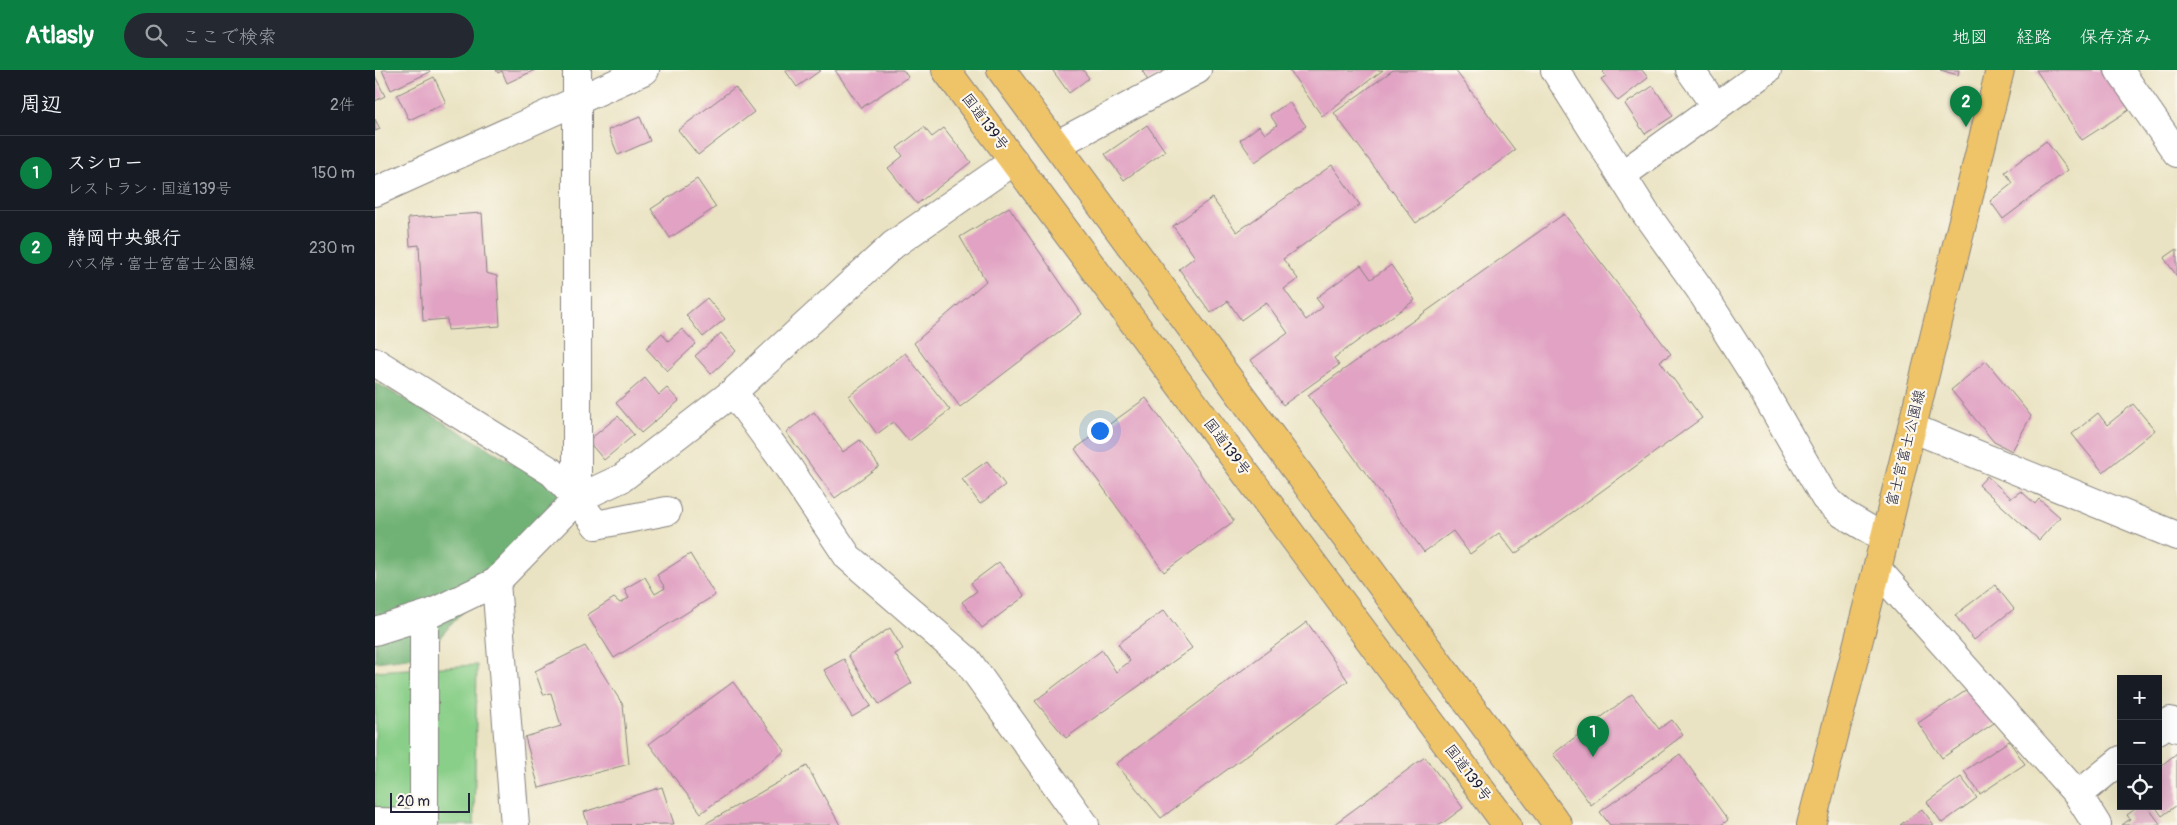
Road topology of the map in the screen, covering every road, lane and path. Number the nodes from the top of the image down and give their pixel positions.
1 (577, 70) edge
2 (645, 70) edge
3 (946, 70) edge
4 (1001, 70) edge
5 (1197, 70) edge
6 (1555, 70) edge
7 (1690, 70) edge
8 (1767, 70) edge
9 (2000, 70) edge
10 (2119, 70) edge
11 (577, 102) junction
12 (1716, 107) junction
13 (1057, 144) junction
14 (2177, 153) edge
15 (1014, 161) junction
16 (1622, 175) junction
17 (375, 192) edge
18 (375, 362) edge
19 (733, 392) junction
20 (1912, 428) junction
21 (577, 499) junction
22 (667, 511) dead end
23 (2177, 536) edge
24 (1884, 538) junction
25 (1877, 568) junction
26 (496, 582) junction
27 (424, 616) junction
28 (375, 631) edge
29 (2162, 727) edge
30 (2177, 728) edge
31 (2117, 763) edge
32 (2078, 795) junction
33 (375, 822) edge
34 (424, 824) edge
35 (515, 825) edge
36 (1085, 825) edge
37 (1507, 825) edge
38 (1559, 825) edge
39 (1811, 825) edge
40 (2097, 825) edge

1 - 11 street
2 - 11 street
3 - 15 main road, 国道139号
4 - 13 main road
5 - 13 street
6 - 16 street
7 - 12 street
8 - 12 street
9 - 20 main road, 富士宮富士公園線
10 - 14 street
11 - 17 street
11 - 21 street
12 - 16 street
13 - 38 main road
15 - 19 street
15 - 37 main road, 国道139号
16 - 24 street
18 - 21 street
19 - 21 street
19 - 36 street
20 - 23 street
20 - 24 main road, 富士宮富士公園線
21 - 22 street
21 - 26 street
24 - 25 main road, 富士宮富士公園線
25 - 32 street
25 - 39 main road, 富士宮富士公園線
26 - 27 street
26 - 35 street
27 - 28 street
27 - 34 street
29 - 30 street
31 - 32 street
32 - 40 street
33 - 34 street

